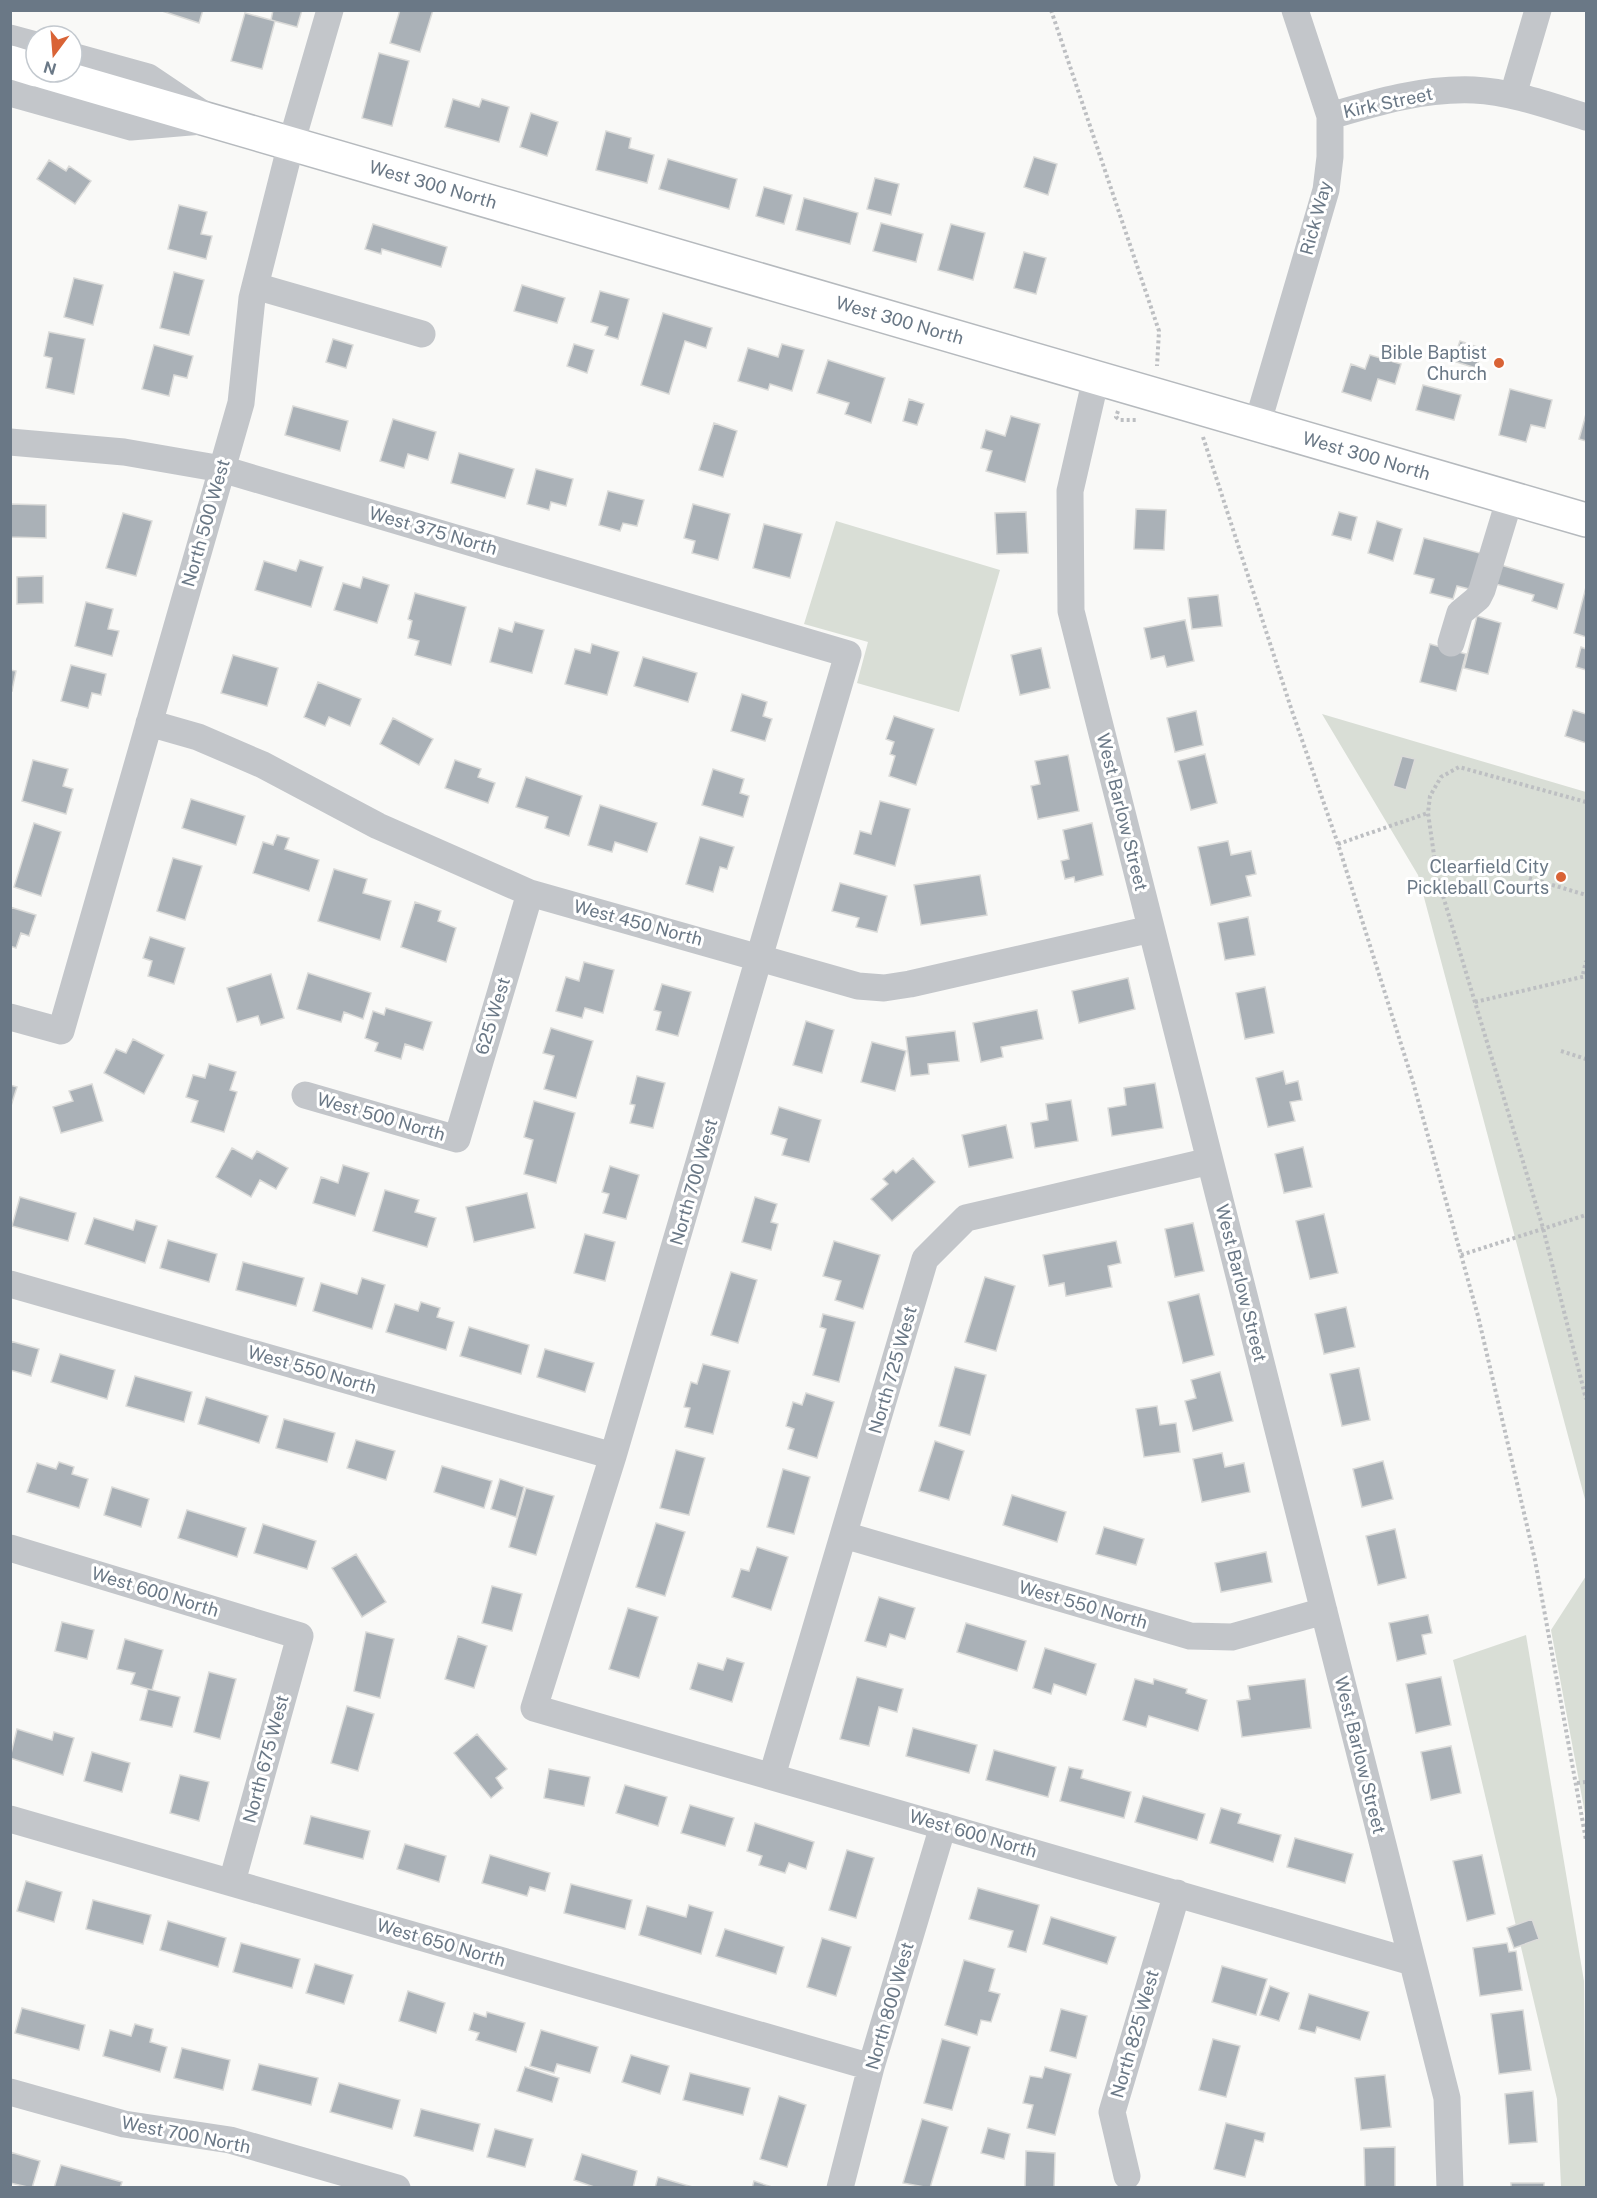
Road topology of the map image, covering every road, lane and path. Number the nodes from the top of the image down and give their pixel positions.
1 (330, 10) edge
2 (1051, 10) edge
3 (1295, 10) edge
4 (1538, 10) edge
5 (84, 59) edge
6 (84, 83) edge
7 (10, 93) edge
8 (1513, 95) junction
9 (1329, 116) junction
10 (1587, 117) edge
11 (214, 120) junction
12 (291, 144) junction
13 (255, 286) junction
14 (422, 334) dead end
15 (1159, 366) dead end
16 (1096, 378) junction
17 (1257, 425) junction
18 (1203, 437) dead end
19 (10, 442) edge
20 (222, 469) junction
21 (1510, 498) junction
22 (1587, 520) edge
23 (1451, 643) dead end
24 (848, 654) joint
25 (149, 723) junction
26 (1587, 802) edge
27 (1428, 813) junction
28 (1338, 844) junction
29 (1529, 878) dead end
30 (530, 893) junction
31 (1587, 895) edge
32 (1151, 929) junction
33 (761, 956) junction
34 (1587, 961) edge
35 (1585, 975) edge
36 (1475, 1002) junction
37 (10, 1017) edge
38 (1561, 1051) dead end
39 (1587, 1059) edge
40 (305, 1095) dead end
41 (457, 1138) joint
42 (1210, 1161) junction
43 (1587, 1215) edge
44 (1543, 1228) junction
45 (1461, 1255) junction
46 (10, 1284) edge
47 (1587, 1399) edge
48 (614, 1456) junction
49 (844, 1535) junction
50 (10, 1548) edge
51 (1324, 1611) junction
52 (300, 1636) joint
53 (534, 1708) joint
54 (772, 1776) junction
55 (1587, 1782) edge
56 (1577, 1783) junction
57 (10, 1819) edge
58 (943, 1826) junction
59 (1587, 1840) edge
60 (232, 1882) junction
61 (1177, 1893) junction
62 (1412, 1962) junction
63 (872, 2067) junction
64 (10, 2092) edge
65 (1127, 2176) dead end
66 (397, 2187) edge
67 (840, 2187) edge
68 (1450, 2187) edge

1 - 12 street, North 500 West
2 - 15 path
3 - 9 street, Rick Way
4 - 8 street
5 - 11 street, West 300 North
6 - 11 main road, West 300 North
7 - 11 street, West 300 North
8 - 9 street, Kirk Street
8 - 10 street, Kirk Street
9 - 17 street, Rick Way
11 - 12 main road, West 300 North
12 - 13 street, North 500 West
12 - 16 main road, West 300 North
13 - 14 street
13 - 20 street, North 500 West
16 - 17 main road, West 300 North
16 - 32 street, West Barlow Street
17 - 21 main road, West 300 North
18 - 28 path
19 - 20 street, West 375 North
20 - 24 street, West 375 North
20 - 25 street, North 500 West
21 - 22 main road, West 300 North
21 - 23 street
24 - 33 street, North 700 West
25 - 30 street, West 450 North
25 - 37 street, North 500 West
26 - 27 path
27 - 28 path
27 - 36 path
28 - 45 path
29 - 31 path
30 - 33 street, West 450 North
30 - 41 street, 625 West
32 - 33 street, West 450 North
32 - 42 street, West Barlow Street
33 - 48 street, North 700 West
34 - 35 path
35 - 36 path
36 - 44 path
38 - 39 path
40 - 41 street, West 500 North
42 - 49 street, North 725 West
42 - 51 street, West Barlow Street
43 - 44 path
44 - 45 path
44 - 47 path
45 - 56 path
46 - 48 street, West 550 North
48 - 53 street, North 700 West
49 - 51 street, West 550 North
49 - 54 street, North 725 West
50 - 52 street, West 600 North
51 - 62 street, West Barlow Street
52 - 60 street, North 675 West
53 - 54 street, West 600 North
54 - 58 street, West 600 North
55 - 56 path
56 - 59 path
57 - 60 street, West 650 North
58 - 61 street, West 600 North
58 - 63 street, North 800 West
60 - 63 street, West 650 North
61 - 62 street, West 600 North
61 - 65 street, North 825 West
62 - 68 street, West Barlow Street
63 - 67 street, North 800 West
64 - 66 street, West 700 North

